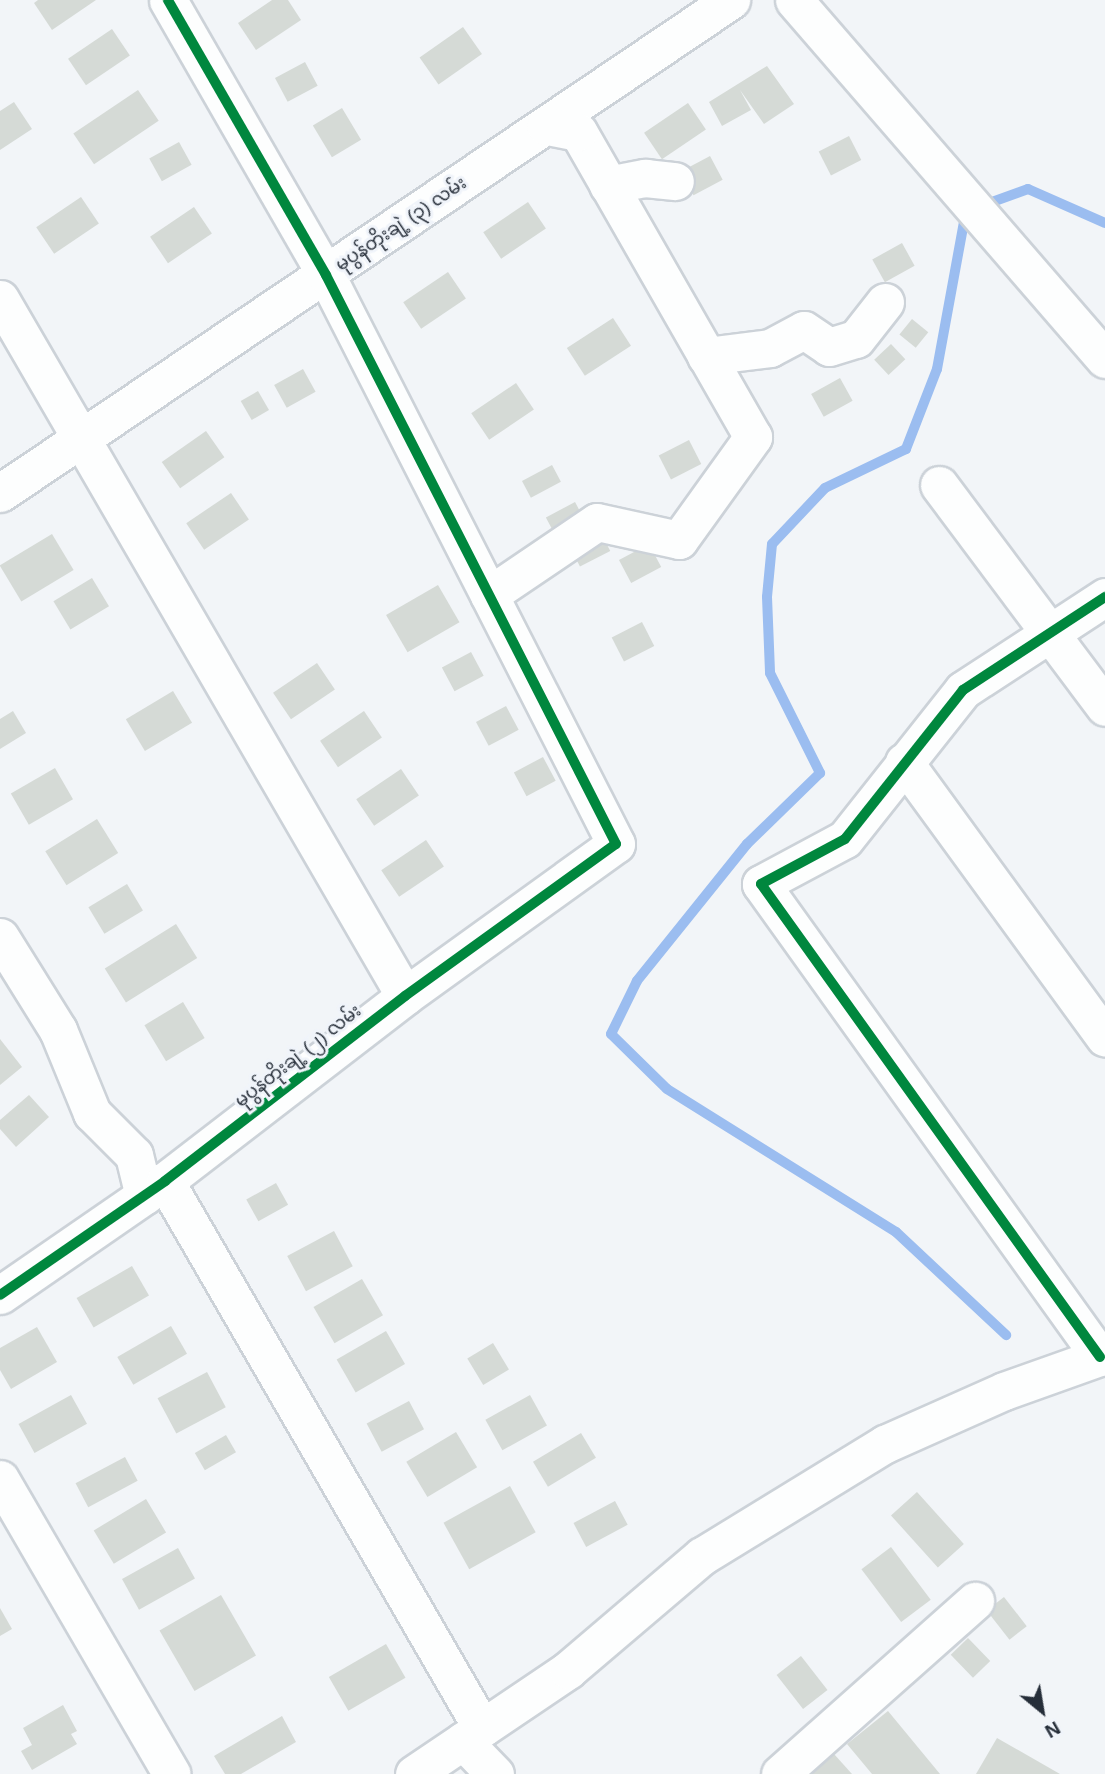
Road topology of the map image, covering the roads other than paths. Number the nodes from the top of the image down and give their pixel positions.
1 (168, 0) edge
2 (731, 0) edge
3 (794, 0) edge
4 (546, 126) junction
5 (675, 181) dead end
6 (608, 185) junction
7 (326, 275) junction
8 (0, 299) edge
9 (885, 302) dead end
10 (706, 356) junction
11 (1105, 359) edge
12 (79, 442) junction
13 (939, 485) dead end
14 (0, 493) edge
15 (489, 595) junction
16 (1105, 597) edge
17 (1049, 632) junction
18 (1105, 707) edge
19 (904, 762) junction
20 (0, 937) edge
21 (405, 996) junction
22 (1105, 1038) edge
23 (154, 1188) junction
24 (0, 1295) edge
25 (1103, 1356) edge
26 (0, 1479) edge
27 (975, 1601) dead end
28 (473, 1734) junction
29 (172, 1774) edge
30 (414, 1774) edge
31 (495, 1774) edge
32 (780, 1774) edge

1 - 7 street
2 - 4 street, မုပွန်တိုးချဲ့ (၃) လမ်း
3 - 11 street
4 - 6 street
4 - 7 street, မုပွန်တိုးချဲ့ (၃) လမ်း
5 - 6 street
6 - 10 street
7 - 12 street, မုပွန်တိုးချဲ့ (၃) လမ်း
7 - 15 street
8 - 12 street
9 - 10 street
10 - 15 street
12 - 14 street, မုပွန်တိုးချဲ့ (၃) လမ်း
12 - 21 street
13 - 17 street
15 - 21 street, မုပွန်တိုးချဲ့ (၂) လမ်း
16 - 17 street
17 - 18 street
17 - 19 street
19 - 22 street
19 - 25 street
20 - 23 street
21 - 23 street, မုပွန်တိုးချဲ့ (၂) လမ်း
23 - 24 street, မုပွန်တိုးချဲ့ (၂) လမ်း
23 - 28 street
25 - 28 street
26 - 29 street
27 - 32 street
28 - 30 street
28 - 31 street

